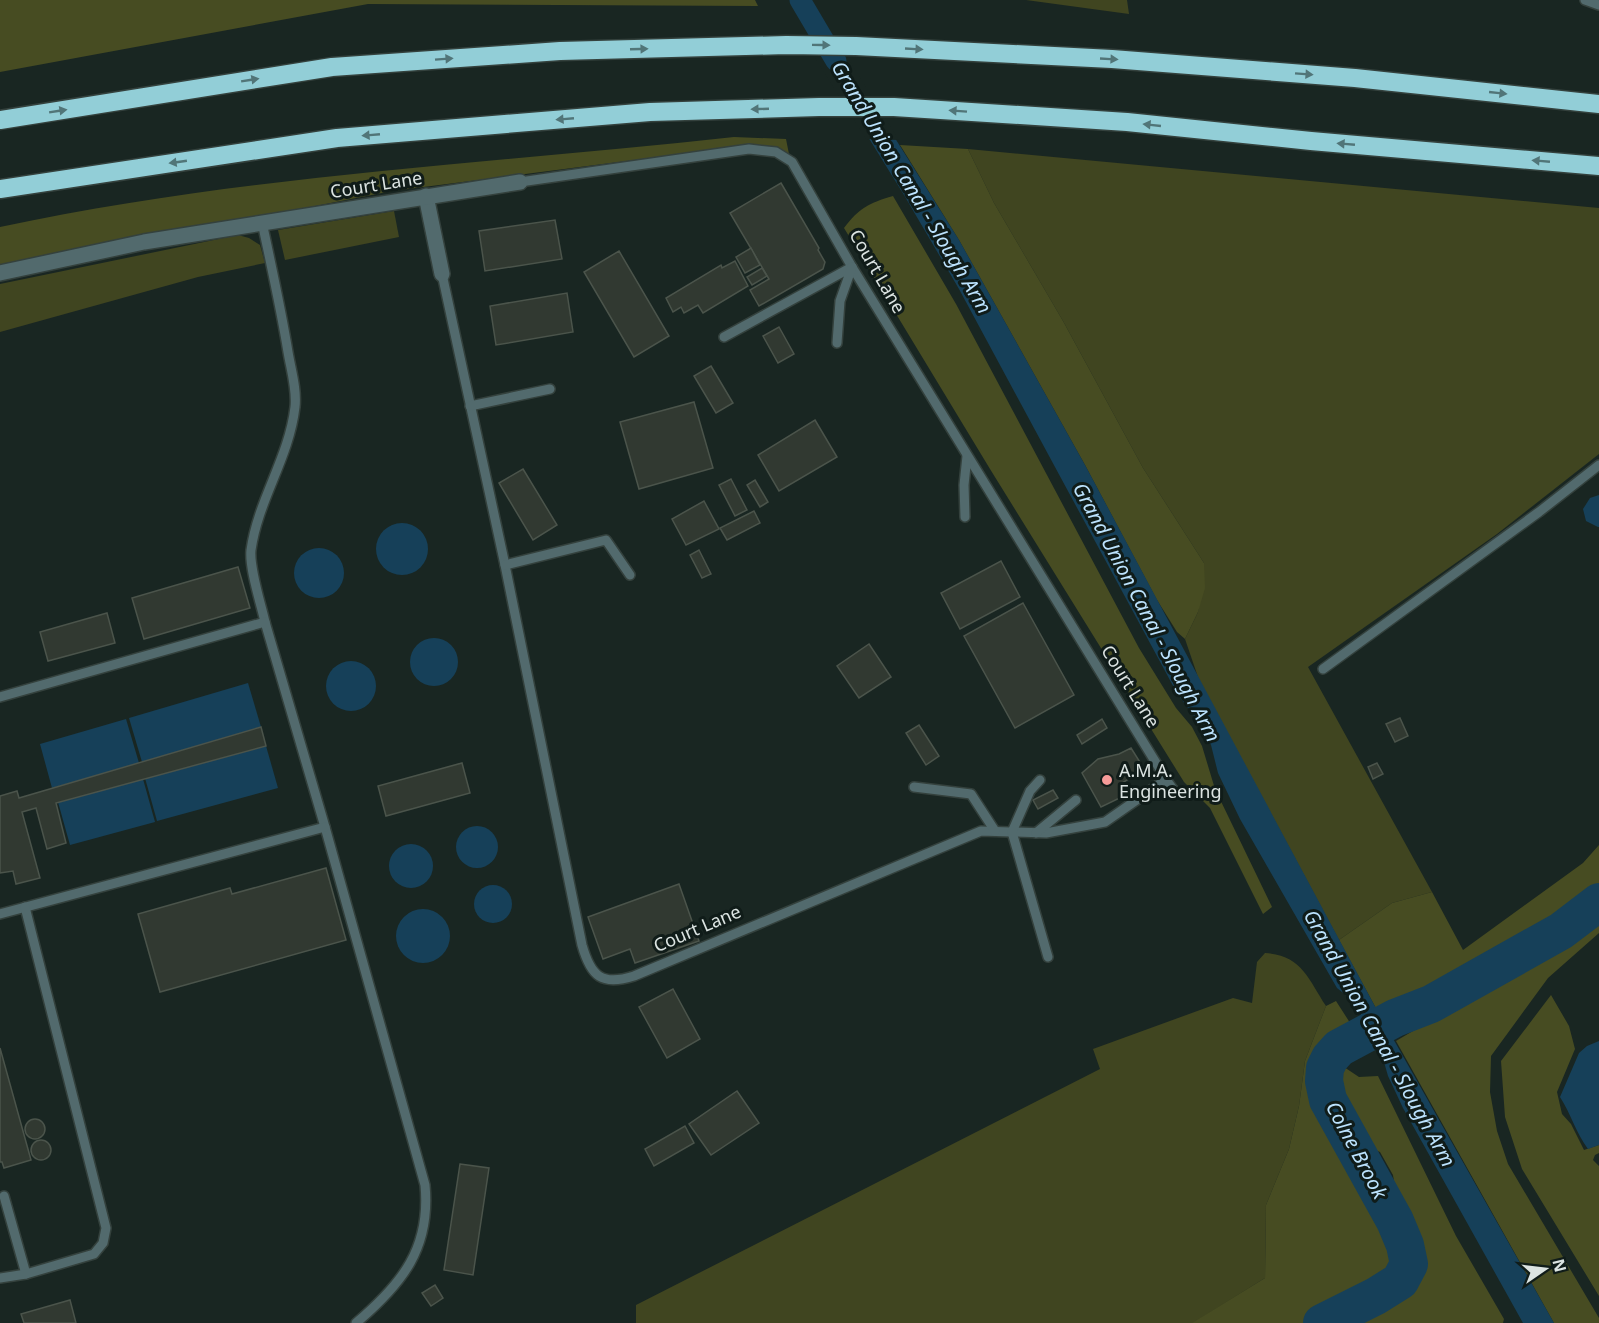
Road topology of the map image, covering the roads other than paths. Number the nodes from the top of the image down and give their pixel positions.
1 (1585, 0) edge
2 (1599, 5) edge
3 (1599, 104) edge
4 (0, 120) edge
5 (1599, 166) edge
6 (520, 182) joint
7 (0, 189) edge
8 (426, 196) junction
9 (262, 222) junction
10 (852, 267) junction
11 (0, 273) edge
12 (442, 274) joint
13 (724, 337) dead end
14 (837, 343) dead end
15 (550, 389) dead end
16 (470, 406) junction
17 (967, 456) junction
18 (1599, 465) edge
19 (965, 517) dead end
20 (505, 565) junction
21 (630, 575) dead end
22 (265, 622) junction
23 (1323, 669) dead end
24 (0, 697) edge
25 (1162, 774) junction
26 (1040, 780) dead end
27 (914, 787) dead end
28 (1175, 792) dead end
29 (1076, 800) dead end
30 (326, 827) junction
31 (995, 831) junction
32 (1012, 832) junction
33 (1036, 833) junction
34 (25, 907) junction
35 (0, 914) edge
36 (1048, 957) dead end
37 (4, 1196) dead end
38 (26, 1274) junction
39 (0, 1278) edge
40 (356, 1323) edge

1 - 2 lane
4 -> 3 highway
5 -> 7 highway
6 - 8 street, Court Lane
6 - 10 lane, Court Lane
8 - 9 street, Court Lane
8 - 12 street
9 - 11 street, Court Lane
9 - 22 lane
10 - 13 lane
10 - 14 lane
10 - 17 lane, Court Lane
12 - 16 lane, Court Lane
15 - 16 lane
16 - 20 lane, Court Lane
17 - 19 lane
17 - 25 lane, Court Lane
18 - 23 lane
20 - 21 lane
20 - 31 lane, Court Lane
22 - 24 lane
22 - 30 lane
25 - 28 lane
25 - 33 lane, Court Lane
26 - 32 lane
27 - 31 lane
29 - 33 lane
30 - 34 lane
30 - 40 lane
31 - 32 lane, Court Lane
32 - 33 lane, Court Lane
32 - 36 lane
34 - 35 lane
34 - 38 lane
37 - 38 lane
38 - 39 lane

